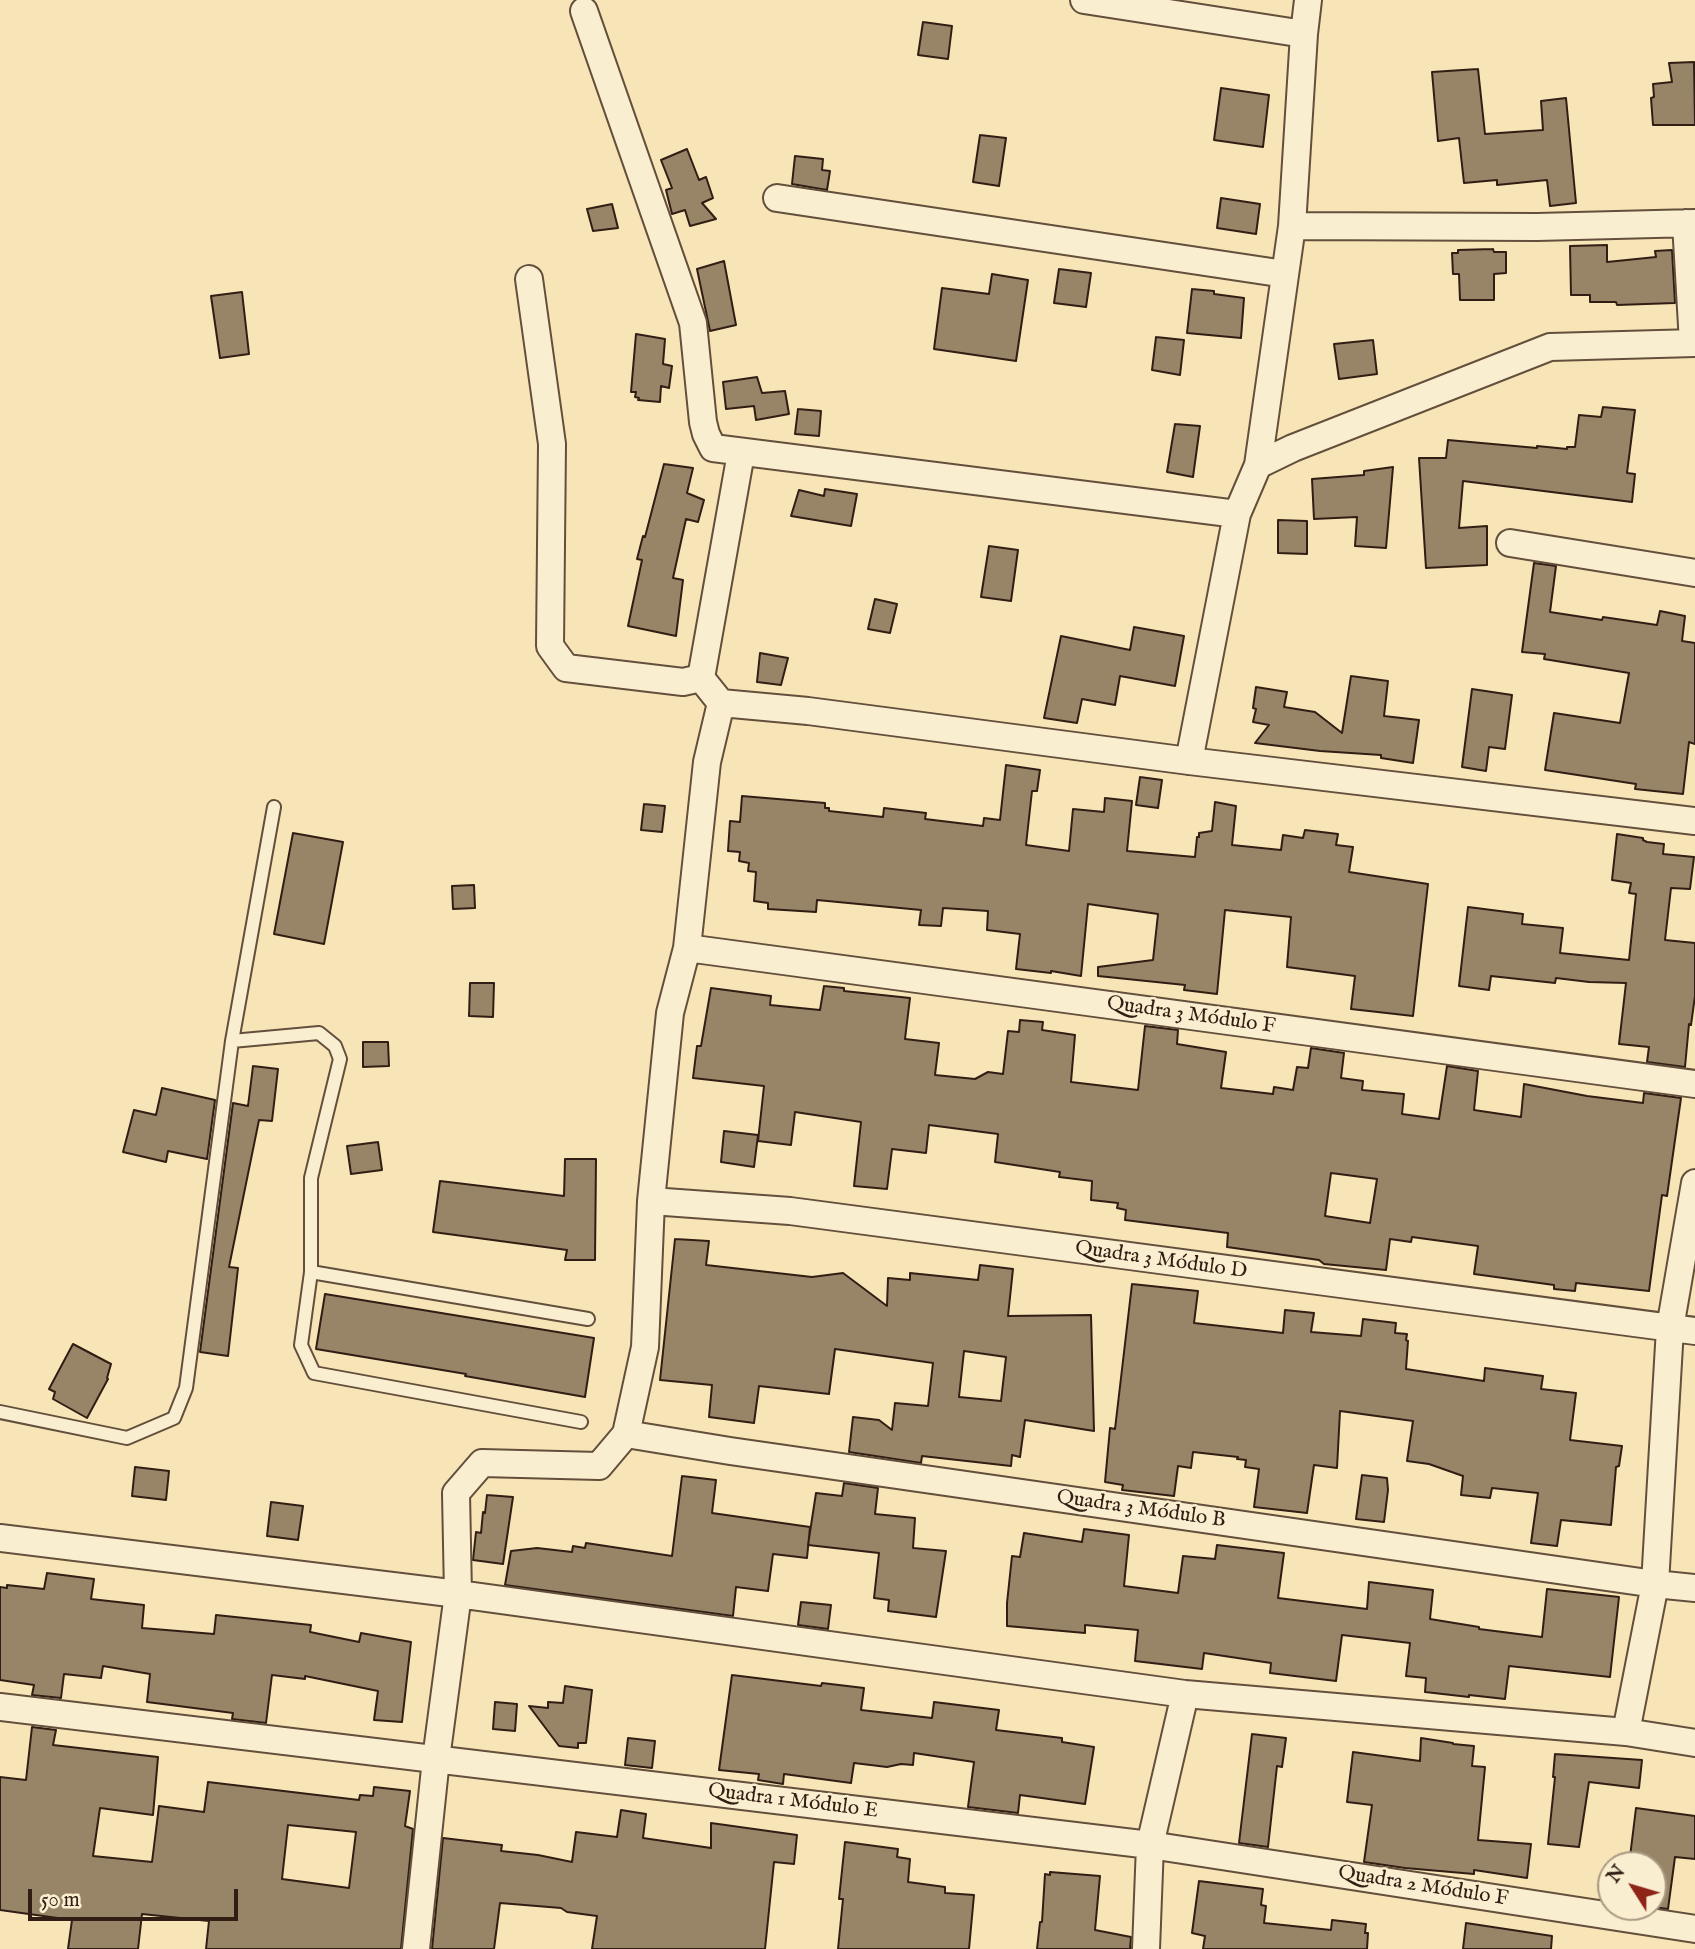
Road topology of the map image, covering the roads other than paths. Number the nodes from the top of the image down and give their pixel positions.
1 (1084, 0) edge
2 (1308, 0) edge
3 (584, 11) dead end
4 (1304, 34) junction
5 (777, 198) dead end
6 (1690, 223) edge
7 (1292, 226) junction
8 (1285, 274) junction
9 (529, 279) dead end
10 (1694, 343) edge
11 (741, 453) junction
12 (1258, 465) junction
13 (1237, 514) junction
14 (1510, 543) dead end
15 (1695, 573) edge
16 (701, 678) junction
17 (721, 704) junction
18 (1189, 761) junction
19 (274, 807) dead end
20 (1695, 821) edge
21 (687, 948) junction
22 (232, 1041) junction
23 (1695, 1084) edge
24 (1695, 1183) edge
25 (651, 1201) junction
26 (311, 1272) junction
27 (588, 1319) dead end
28 (1683, 1330) edge
29 (0, 1412) edge
30 (581, 1422) dead end
31 (626, 1434) junction
32 (0, 1538) edge
33 (1655, 1584) junction
34 (1695, 1588) edge
35 (458, 1594) junction
36 (1185, 1694) junction
37 (0, 1707) edge
38 (1626, 1732) junction
39 (1695, 1743) edge
40 (436, 1759) junction
41 (1150, 1845) junction
42 (1695, 1929) edge
43 (416, 1949) edge
44 (1146, 1949) edge

1 - 4 street
2 - 4 street
3 - 11 street
4 - 7 street
5 - 8 street
6 - 7 street
6 - 10 street
7 - 8 street
8 - 12 street
9 - 16 street
10 - 12 street
11 - 13 street
11 - 16 street
12 - 13 street
13 - 18 street
14 - 15 street
16 - 17 street
17 - 18 street
17 - 21 street
18 - 20 street
19 - 22 lane
21 - 23 street, Quadra 3 Módulo F
21 - 25 street
22 - 26 lane
22 - 29 lane
24 - 28 street
25 - 28 street, Quadra 3 Módulo D
25 - 31 street
26 - 27 lane
26 - 30 lane
28 - 33 street
31 - 33 street, Quadra 3 Módulo B
31 - 35 street
32 - 35 street
33 - 34 street, Quadra 3 Módulo B
33 - 38 street
35 - 36 street
35 - 40 street
36 - 38 street
36 - 41 street
37 - 40 street, Quadra 1 Módulo E
38 - 39 street
40 - 41 street, Quadra 1 Módulo E
40 - 43 street
41 - 42 street, Quadra 2 Módulo F
41 - 44 street

